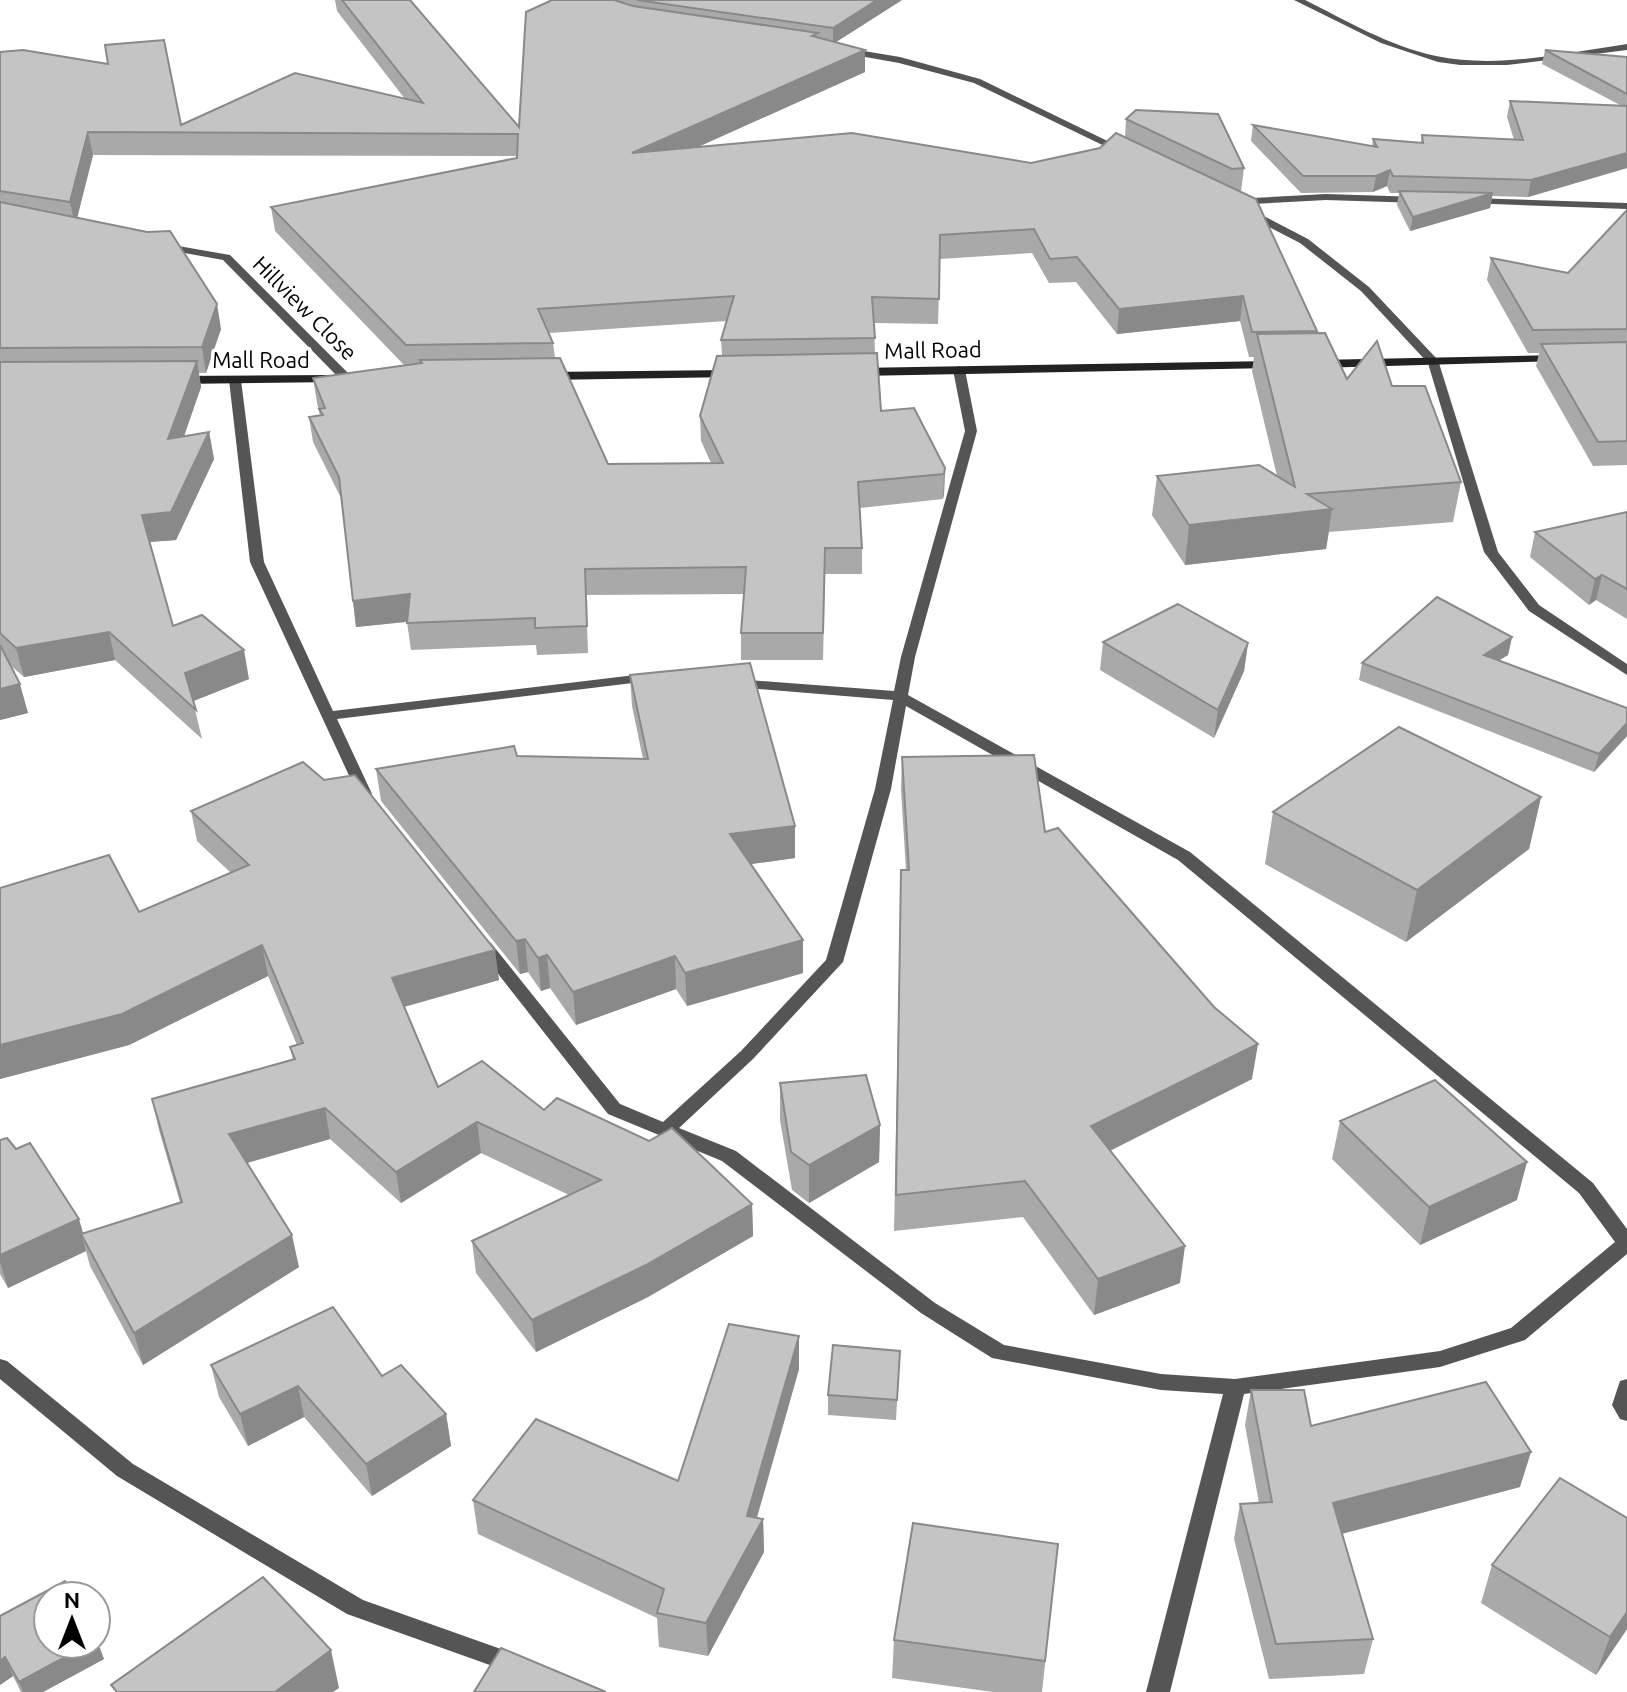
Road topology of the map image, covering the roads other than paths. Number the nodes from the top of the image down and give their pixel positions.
1 (1298, 0) edge
2 (1627, 47) edge
3 (828, 48) edge
4 (1131, 155) edge
5 (1437, 200) edge
6 (1452, 201) edge
7 (1627, 206) edge
8 (148, 244) edge
9 (1568, 359) edge
10 (1434, 362) junction
11 (1291, 364) edge
12 (1307, 364) edge
13 (959, 370) junction
14 (849, 372) edge
15 (739, 373) edge
16 (535, 377) edge
17 (347, 379) junction
18 (363, 379) edge
19 (171, 380) edge
20 (235, 380) junction
21 (1627, 671) edge
22 (670, 678) edge
23 (716, 682) edge
24 (899, 696) junction
25 (328, 716) junction
26 (371, 804) edge
27 (468, 926) edge
28 (665, 1131) junction
29 (1627, 1243) edge
30 (0, 1367) edge
31 (1235, 1387) junction
32 (1627, 1387) edge
33 (1627, 1413) edge
34 (536, 1671) edge
35 (1158, 1692) edge

1 - 2 street
3 - 4 street
5 - 10 street
6 - 7 street
8 - 17 street, Hillview Close
9 - 10 street
10 - 12 street
10 - 21 street
11 - 13 street, Mall Road
13 - 14 street, Mall Road
13 - 24 street
15 - 16 street
17 - 18 street, Mall Road
17 - 20 street, Mall Road
19 - 20 street, Mall Road
20 - 25 street
22 - 25 street
23 - 24 street
24 - 28 street
24 - 29 street
25 - 26 street
27 - 28 street
28 - 31 street
29 - 31 street
30 - 34 street
31 - 35 street
32 - 33 street

